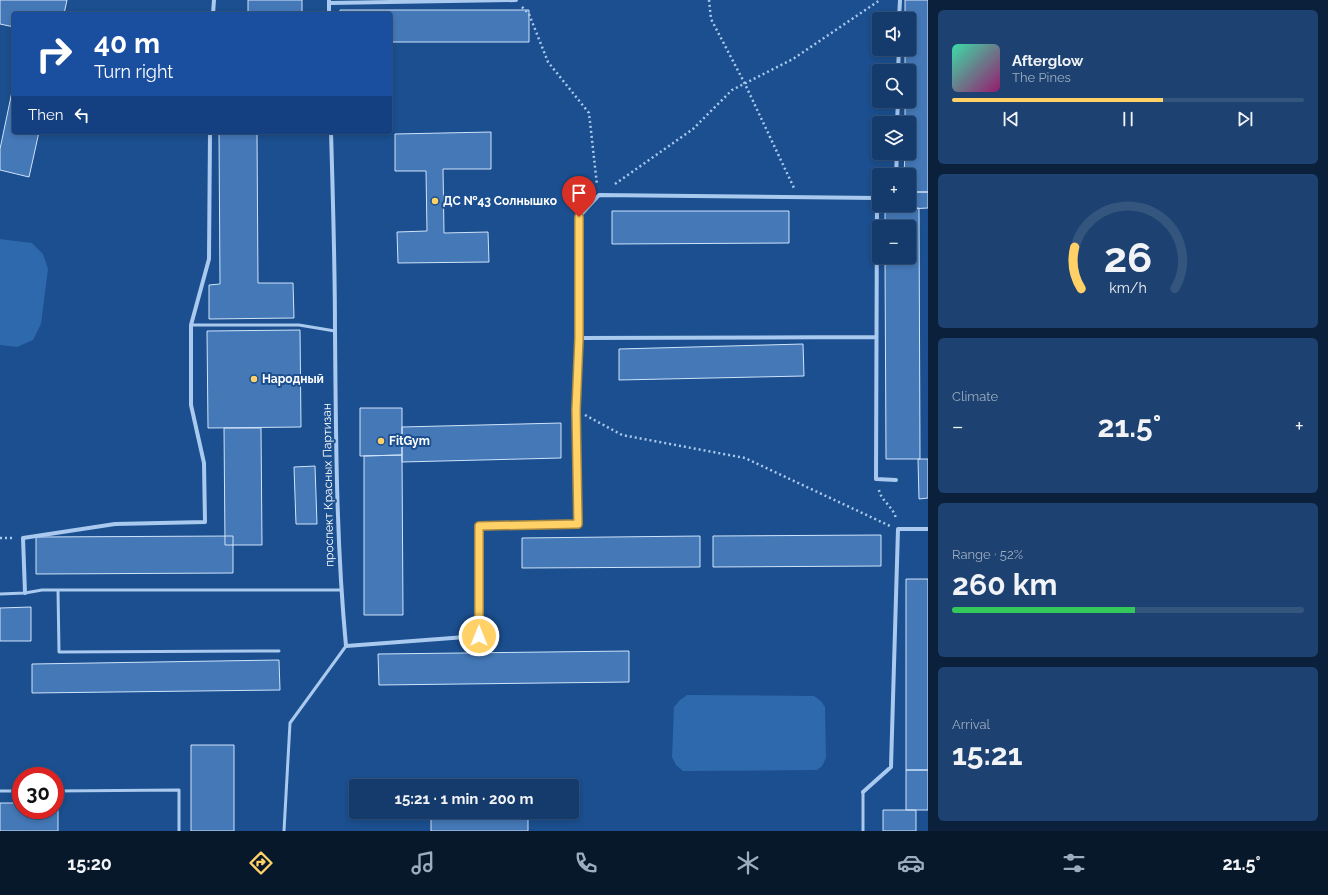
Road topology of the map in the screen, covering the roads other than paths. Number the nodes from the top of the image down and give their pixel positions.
1 (214, 0) edge
2 (900, 0) edge
3 (329, 1) edge
4 (516, 1) edge
5 (213, 12) edge
6 (329, 12) edge
7 (899, 12) edge
8 (210, 134) edge
9 (331, 134) edge
10 (872, 198) edge
11 (878, 212) edge
12 (191, 325) junction
13 (335, 331) junction
14 (876, 337) junction
15 (579, 338) junction
16 (896, 480) dead end
17 (928, 529) edge
18 (58, 590) junction
19 (341, 590) junction
20 (25, 593) junction
21 (0, 594) edge
22 (346, 646) junction
23 (278, 651) dead end
24 (0, 791) edge
25 (12, 791) edge
26 (64, 791) edge
27 (863, 792) joint
28 (179, 831) edge
29 (284, 831) edge
30 (863, 831) edge

1 - 5 street
2 - 7 street
3 - 4 street
3 - 6 street
8 - 12 street
9 - 13 street, проспект Красных Партизан
10 - 15 street
11 - 14 street
12 - 13 lane
12 - 20 street
13 - 19 street, проспект Красных Партизан
14 - 15 street
14 - 16 street
15 - 22 street
17 - 27 street
18 - 19 lane
18 - 20 lane
18 - 23 lane
19 - 22 street, проспект Красных Партизан
20 - 21 lane
22 - 29 lane
24 - 25 lane
26 - 28 lane
27 - 30 lane

